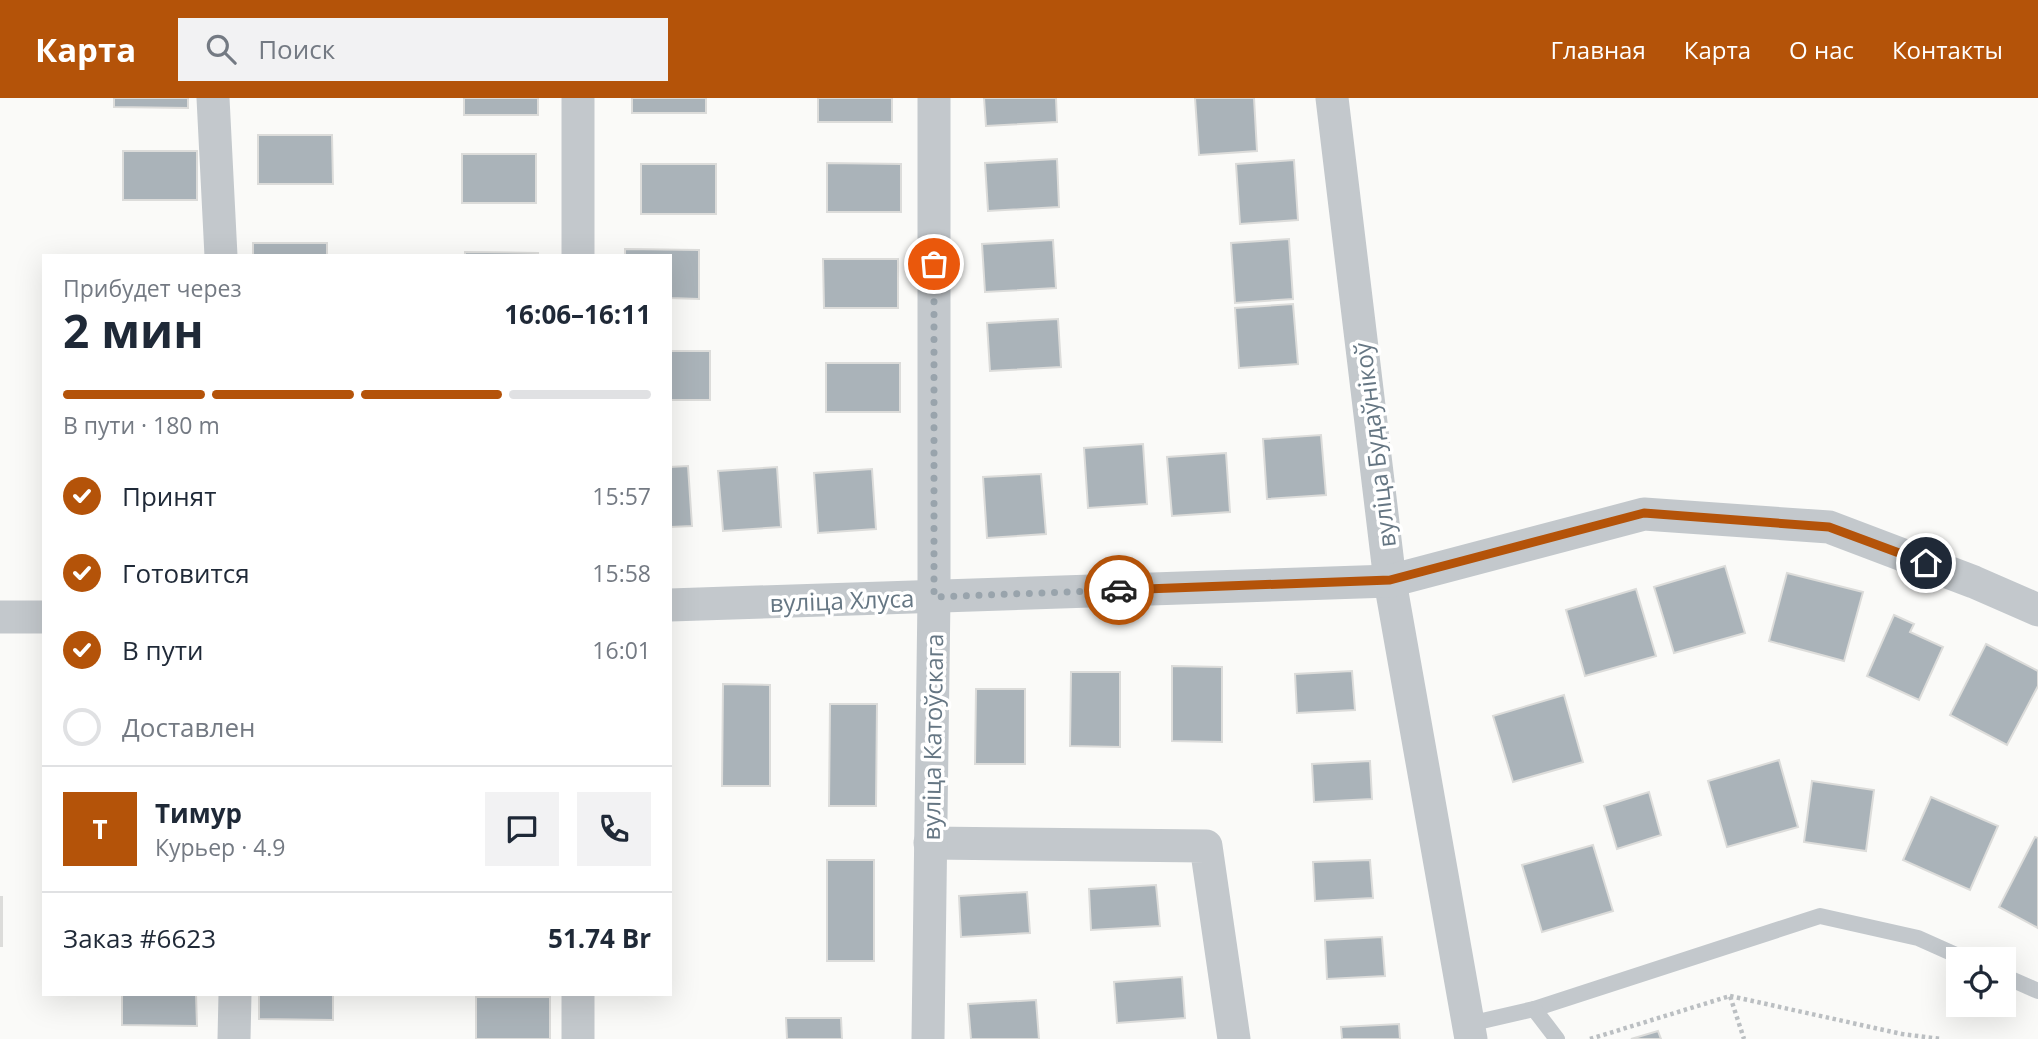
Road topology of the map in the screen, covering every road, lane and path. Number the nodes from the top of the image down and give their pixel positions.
1 (213, 98) edge
2 (578, 98) edge
3 (934, 98) edge
4 (1332, 98) edge
5 (220, 254) edge
6 (578, 254) edge
7 (1390, 580) junction
8 (934, 597) junction
9 (672, 605) edge
10 (2038, 610) edge
11 (0, 617) edge
12 (42, 617) edge
13 (930, 843) junction
14 (1946, 951) edge
15 (2016, 981) edge
16 (2038, 991) edge
17 (235, 996) edge
18 (578, 996) edge
19 (1730, 996) junction
20 (1534, 1009) junction
21 (1470, 1032) edge
22 (234, 1039) edge
23 (578, 1039) edge
24 (928, 1039) edge
25 (1234, 1039) edge
26 (1557, 1039) edge
27 (1590, 1039) edge
28 (1744, 1039) edge
29 (1941, 1039) edge

1 - 5 street
2 - 6 street
3 - 8 street, вуліца Катоўскага
4 - 7 street, вуліца Будаўнікоў
7 - 8 street, вуліца Хлуса
7 - 10 street, вуліца Хлуса
7 - 21 street, вуліца Будаўнікоў
8 - 9 street, вуліца Хлуса
8 - 13 street, вуліца Катоўскага
11 - 12 street
13 - 24 street, вуліца Катоўскага
13 - 25 street
14 - 20 lane
15 - 16 lane
17 - 22 street
18 - 23 street
19 - 27 path
19 - 28 path
19 - 29 path
20 - 21 lane
20 - 26 lane

